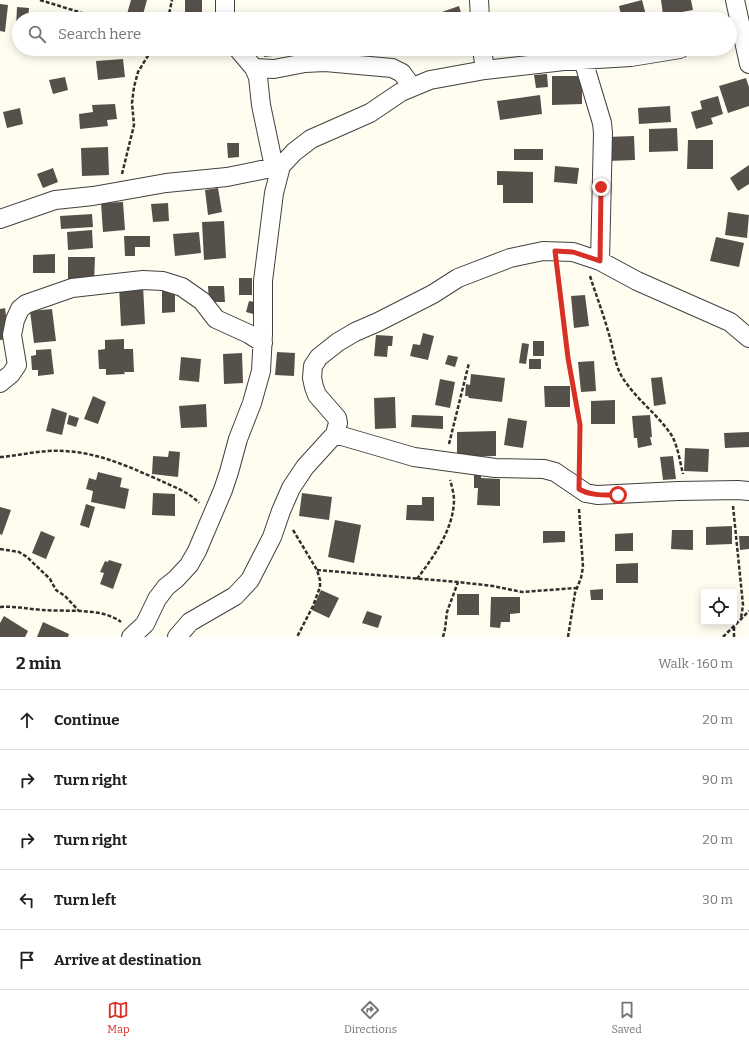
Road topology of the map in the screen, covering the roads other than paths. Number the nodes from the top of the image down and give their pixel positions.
1 (225, 0) edge
2 (479, 0) edge
3 (735, 0) edge
4 (225, 12) edge
5 (480, 12) edge
6 (737, 12) edge
7 (737, 13) edge
8 (740, 33) edge
9 (244, 56) edge
10 (483, 56) edge
11 (638, 56) edge
12 (583, 60) junction
13 (749, 64) edge
14 (254, 68) junction
15 (485, 70) junction
16 (412, 87) junction
17 (278, 166) junction
18 (0, 219) edge
19 (600, 261) junction
20 (749, 338) edge
21 (262, 343) junction
22 (0, 383) edge
23 (335, 434) junction
24 (740, 490) edge
25 (133, 636) edge
26 (176, 637) edge

1 - 4 street
2 - 5 street
3 - 6 street
7 - 8 street
8 - 13 street
9 - 14 street
10 - 15 street
11 - 12 street
12 - 15 street
12 - 19 street
14 - 16 street
14 - 17 street
15 - 16 street
16 - 17 street
17 - 18 street
17 - 21 street
19 - 20 street
19 - 23 street
21 - 22 street
21 - 25 street
23 - 24 street
23 - 26 street

